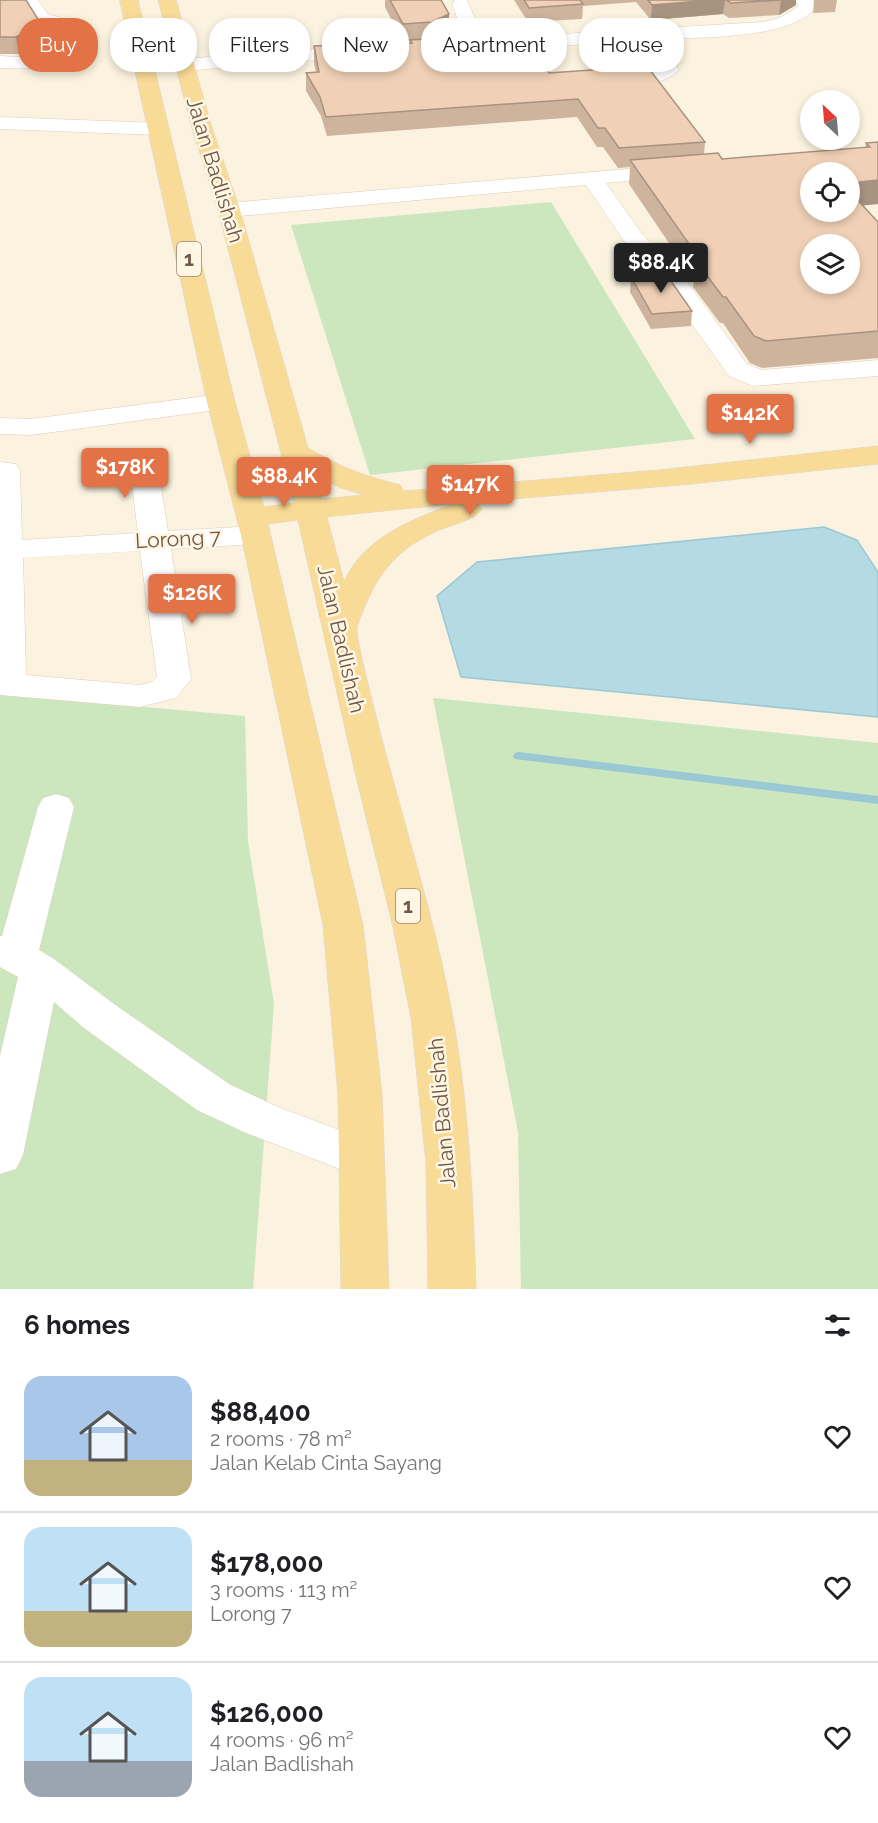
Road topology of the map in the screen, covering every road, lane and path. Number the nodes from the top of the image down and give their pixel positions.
1 (29, 0) edge
2 (129, 0) edge
3 (167, 0) edge
4 (804, 0) edge
5 (461, 4) dead end
6 (172, 18) edge
7 (466, 18) edge
8 (684, 33) edge
9 (417, 48) edge
10 (421, 48) edge
11 (322, 55) edge
12 (0, 62) edge
13 (197, 64) edge
14 (186, 72) edge
15 (667, 72) edge
16 (590, 80) edge
17 (0, 123) edge
18 (159, 129) junction
19 (694, 169) edge
20 (591, 177) junction
21 (228, 210) junction
22 (878, 368) edge
23 (221, 402) junction
24 (0, 426) edge
25 (293, 451) junction
26 (878, 455) edge
27 (143, 461) dead end
28 (0, 471) edge
29 (463, 501) junction
30 (312, 519) junction
31 (254, 526) junction
32 (154, 537) junction
33 (3, 551) edge
34 (339, 632) junction
35 (4, 685) edge
36 (56, 807) dead end
37 (19, 959) edge
38 (0, 1155) edge
39 (361, 1158) junction
40 (364, 1289) edge
41 (452, 1289) edge

1 - 12 street
2 - 18 main road, Jalan Badlishah / 1
3 - 6 main road, Jalan Badlishah / 1
4 - 8 street
5 - 7 street
9 - 10 street
11 - 13 street
14 - 21 main road, Jalan Badlishah / 1
15 - 16 street
17 - 18 street
18 - 23 main road, Jalan Badlishah / 1
19 - 20 street
20 - 21 street
20 - 22 street
21 - 25 main road, Jalan Badlishah / 1
23 - 24 street
23 - 31 main road, Jalan Badlishah / 1
25 - 29 main road
25 - 30 main road, Jalan Badlishah / 1
26 - 29 main road
27 - 32 street
28 - 33 street
29 - 30 main road
29 - 34 main road
30 - 31 main road
30 - 34 main road, Jalan Badlishah / 1
31 - 32 street, Lorong 7
31 - 39 main road, Jalan Badlishah / 1
32 - 33 street, Lorong 7
32 - 35 street
33 - 35 street
34 - 41 main road, Jalan Badlishah / 1
36 - 37 street
37 - 38 street
37 - 39 street
39 - 40 main road, Jalan Badlishah / 1

